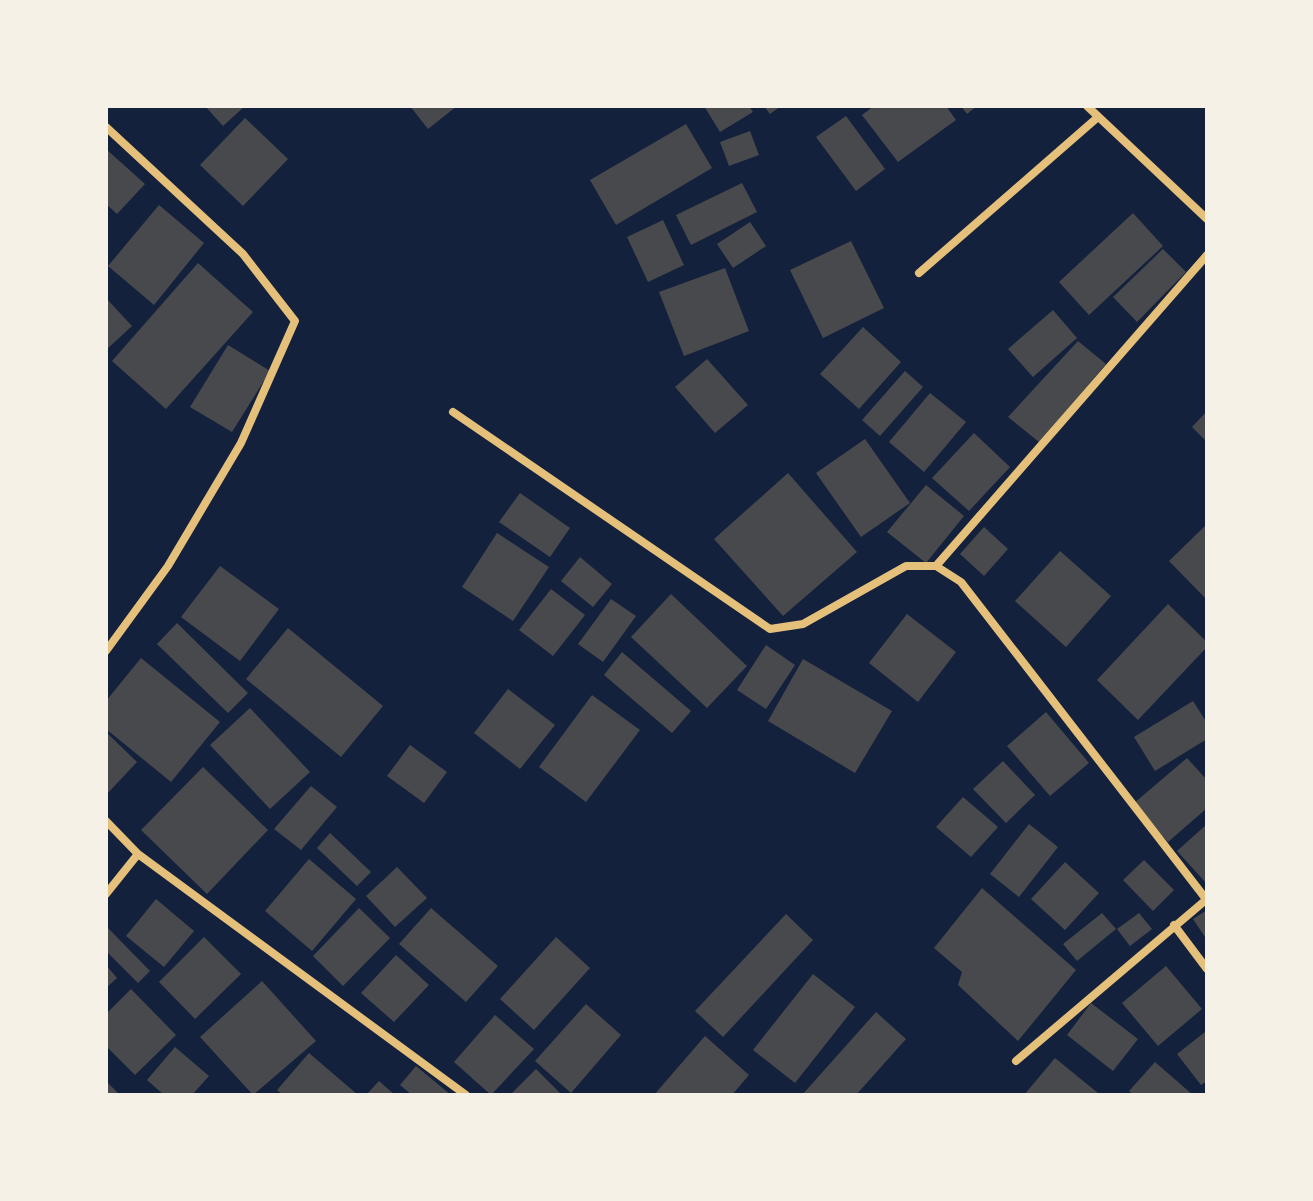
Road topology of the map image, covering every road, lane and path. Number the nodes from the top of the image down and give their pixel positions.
1 (1087, 106) edge
2 (1098, 117) junction
3 (106, 127) edge
4 (1207, 219) edge
5 (1207, 255) edge
6 (919, 273) dead end
7 (453, 412) dead end
8 (936, 566) junction
9 (106, 651) edge
10 (106, 821) edge
11 (138, 854) junction
12 (106, 894) edge
13 (1206, 899) edge
14 (1174, 925) junction
15 (1207, 969) edge
16 (1016, 1061) dead end
17 (466, 1095) edge

1 - 2 street
2 - 4 street
2 - 6 street
3 - 9 street
5 - 8 street
7 - 8 street
8 - 13 street
10 - 11 street
11 - 12 street
11 - 17 street
13 - 14 street
14 - 15 street
14 - 16 street

